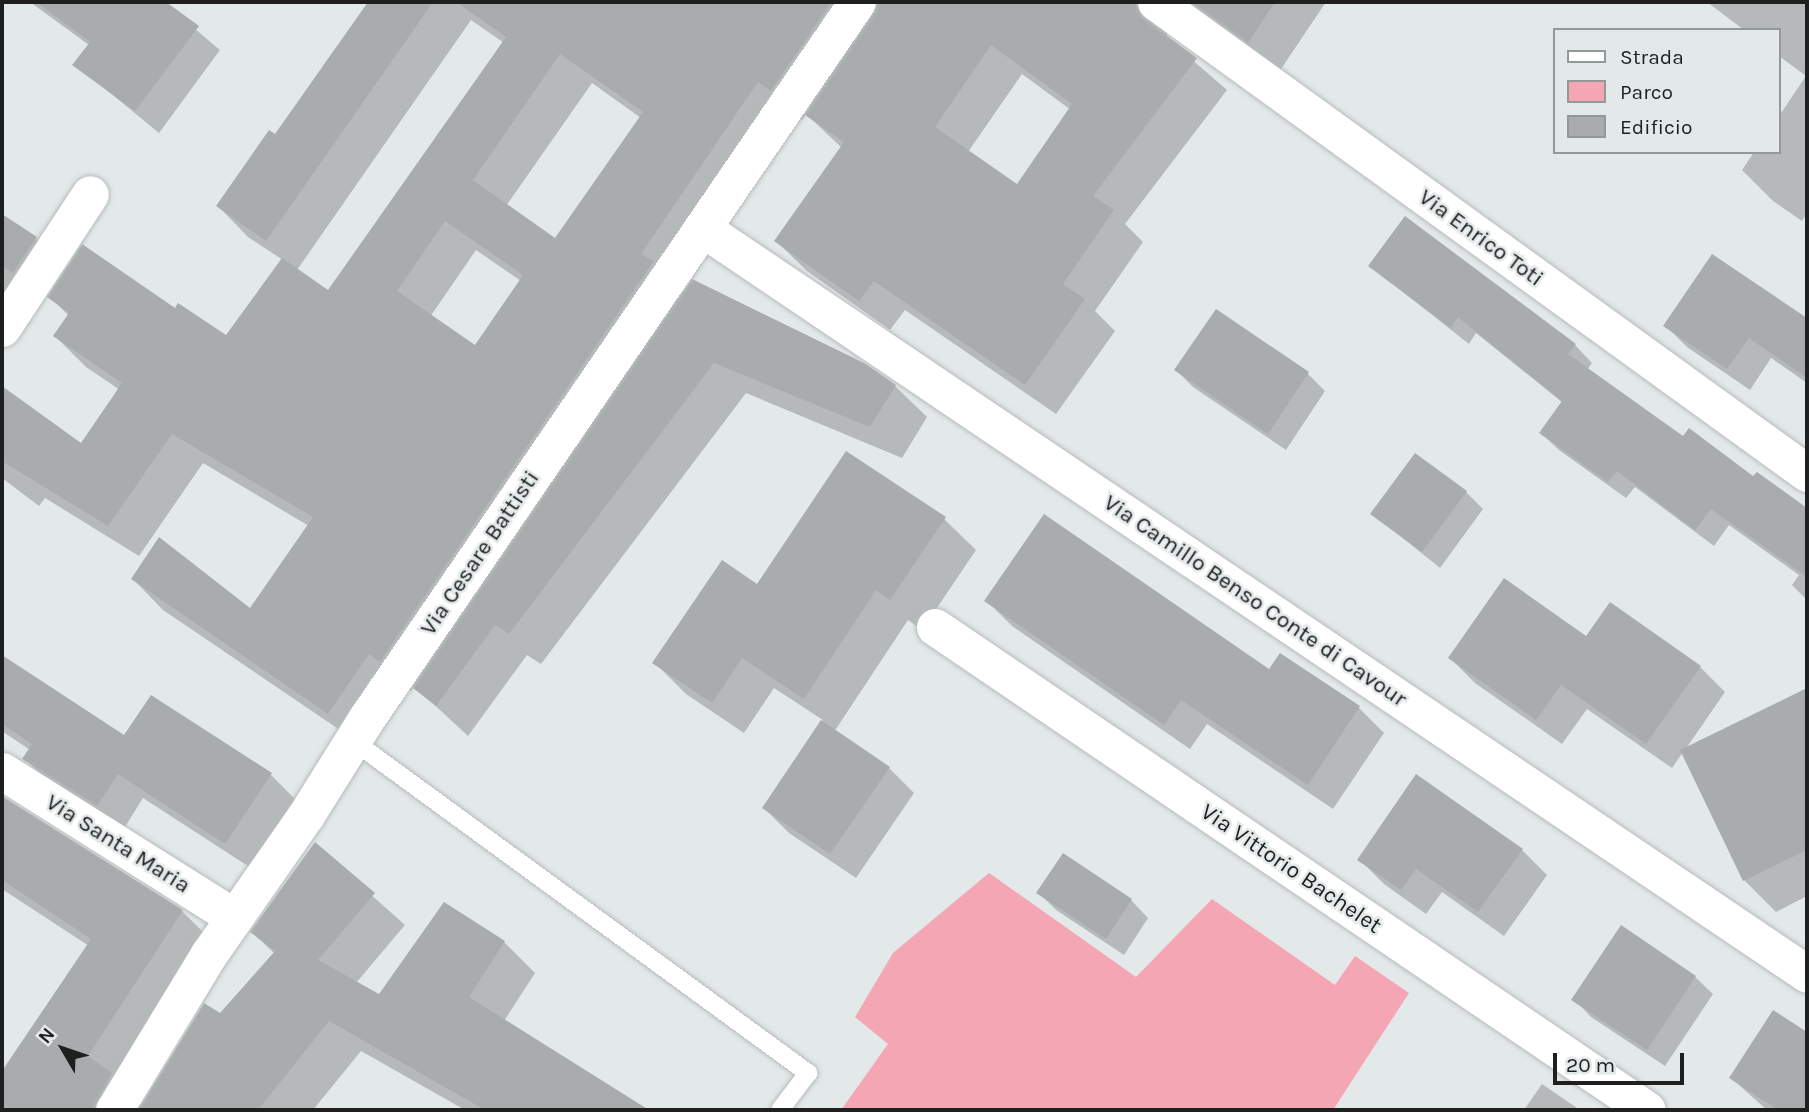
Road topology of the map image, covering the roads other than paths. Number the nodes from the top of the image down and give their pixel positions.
1 (857, 2) edge
2 (1156, 2) edge
3 (90, 194) dead end
4 (702, 228) junction
5 (2, 328) edge
6 (1807, 473) edge
7 (935, 627) dead end
8 (352, 740) junction
9 (2, 771) edge
10 (234, 917) junction
11 (1807, 974) edge
12 (114, 1110) edge
13 (780, 1110) edge
14 (1647, 1110) edge

1 - 4 street, Via Cesare Battisti
2 - 6 street, Via Enrico Toti
3 - 5 street
4 - 8 street, Via Cesare Battisti
4 - 11 street, Via Camillo Benso Conte di Cavour
7 - 14 street, Via Vittorio Bachelet
8 - 10 street, Via Cesare Battisti
8 - 13 lane
9 - 10 street, Via Santa Maria
10 - 12 street, Via Cesare Battisti

